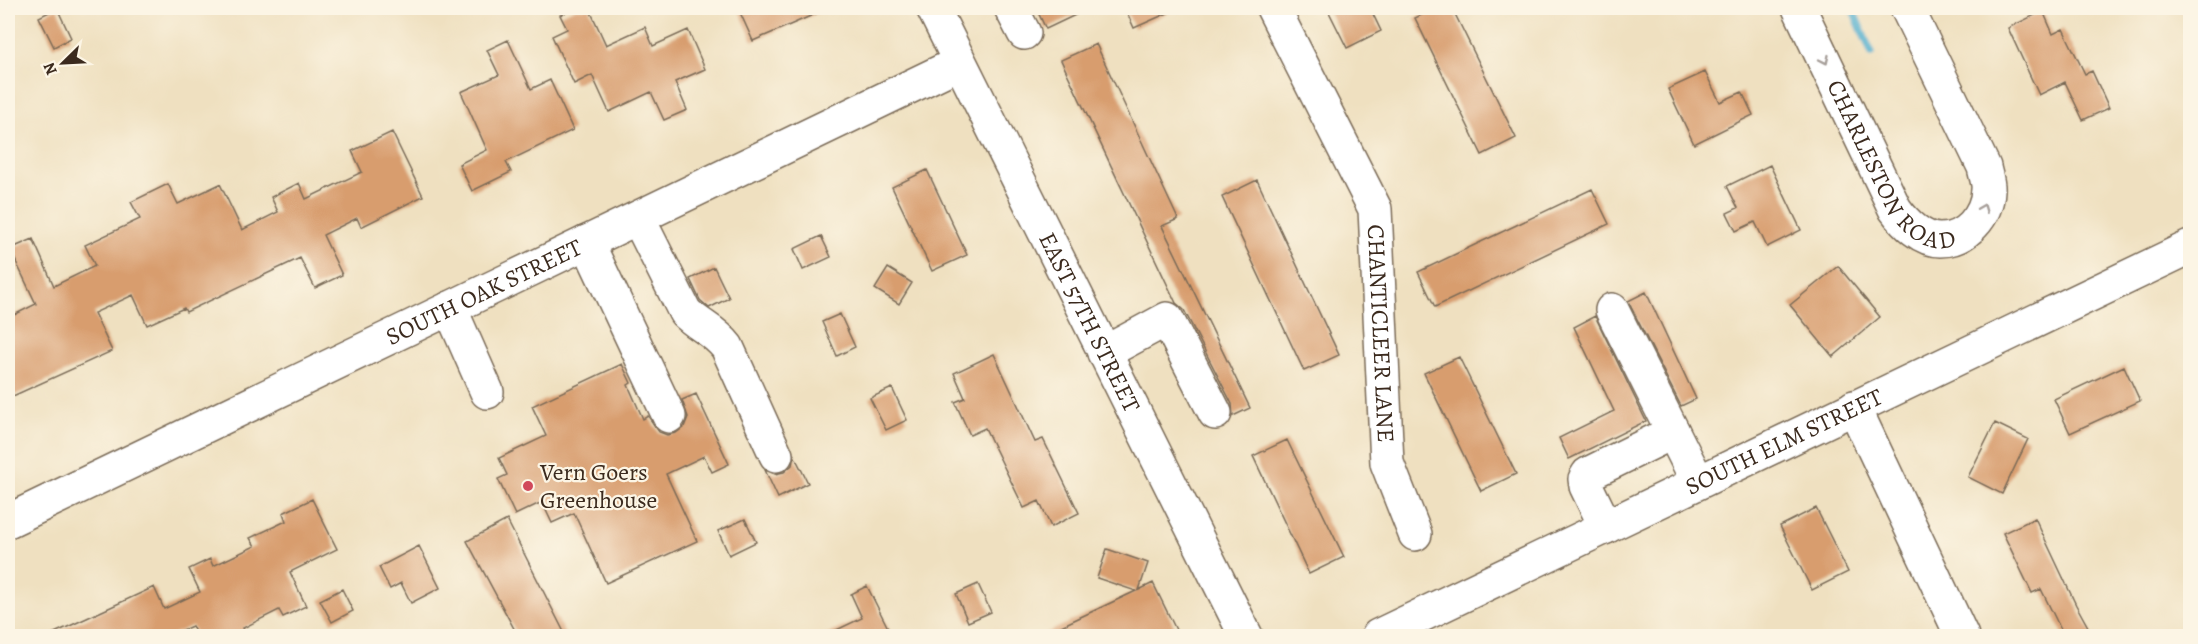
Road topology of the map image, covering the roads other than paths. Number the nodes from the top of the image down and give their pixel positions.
1 (933, 8) edge
2 (1273, 8) edge
3 (1799, 8) edge
4 (1907, 8) edge
5 (959, 63) junction
6 (638, 218) junction
7 (587, 242) junction
8 (2190, 248) edge
9 (450, 308) junction
10 (1612, 310) dead end
11 (1104, 353) junction
12 (487, 392) dead end
13 (1854, 407) junction
14 (1215, 413) dead end
15 (669, 416) dead end
16 (1673, 432) junction
17 (776, 455) dead end
18 (1698, 482) junction
19 (8, 521) edge
20 (1606, 527) junction
21 (1415, 534) dead end
22 (1392, 634) edge
23 (1246, 636) edge
24 (1962, 636) edge

1 - 5 street, EAST 57TH STREET
2 - 21 street, CHANTICLEER LANE
3 -> 4 street, CHARLESTON ROAD
5 - 6 street, SOUTH OAK STREET
5 - 11 street, EAST 57TH STREET
6 - 7 street, SOUTH OAK STREET
6 - 17 street
7 - 9 street, SOUTH OAK STREET
7 - 15 street
8 - 13 street, SOUTH ELM STREET
9 - 12 street
9 - 19 street, SOUTH OAK STREET
10 - 16 street
11 - 14 street
11 - 23 street, EAST 57TH STREET
13 - 18 street, SOUTH ELM STREET
13 - 24 street
16 - 18 street
16 - 20 street
18 - 20 street, SOUTH ELM STREET
20 - 22 street, SOUTH ELM STREET

